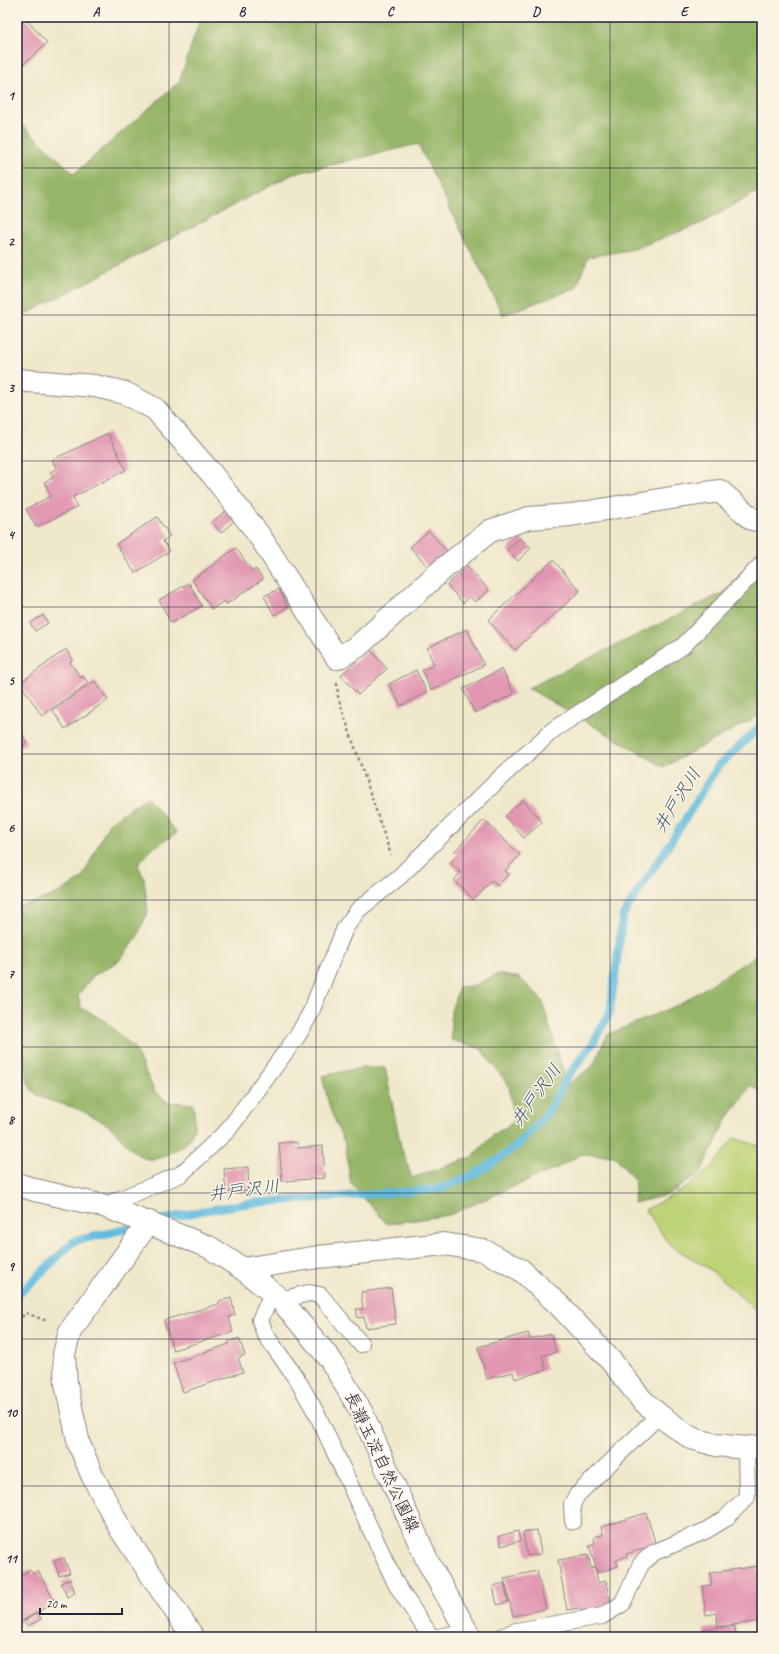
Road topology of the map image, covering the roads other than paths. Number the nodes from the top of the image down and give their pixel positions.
1 (17, 380) edge
2 (762, 521) edge
3 (762, 564) edge
4 (17, 1184) edge
5 (104, 1206) junction
6 (149, 1222) junction
7 (243, 1269) junction
8 (277, 1296) junction
9 (361, 1344) dead end
10 (659, 1415) junction
11 (754, 1447) edge
12 (573, 1521) dead end
13 (468, 1634) edge
14 (193, 1637) edge
15 (431, 1637) edge
16 (437, 1637) edge
17 (500, 1637) edge

1 - 2 street
3 - 5 lane
4 - 5 street, 長瀞玉淀自然公園線
5 - 6 street, 長瀞玉淀自然公園線
6 - 7 street, 長瀞玉淀自然公園線
6 - 14 street
7 - 8 street, 長瀞玉淀自然公園線
7 - 10 street
8 - 9 lane
8 - 13 street, 長瀞玉淀自然公園線
8 - 15 lane
10 - 11 street
10 - 12 lane
11 - 17 lane
13 - 16 lane

